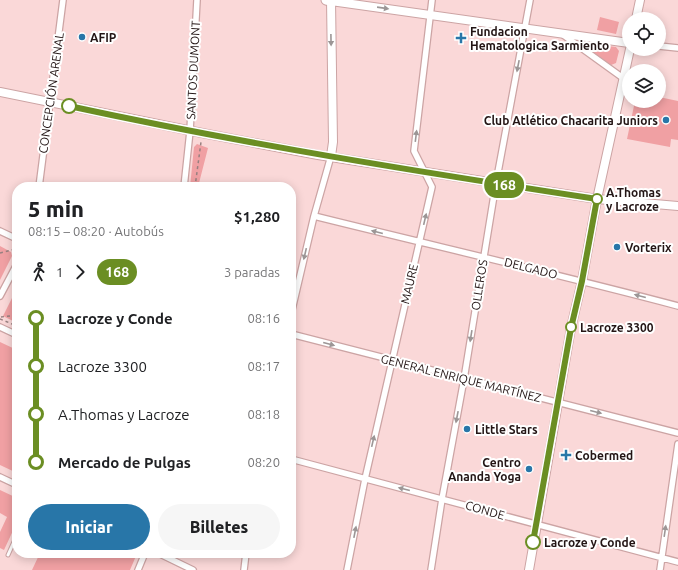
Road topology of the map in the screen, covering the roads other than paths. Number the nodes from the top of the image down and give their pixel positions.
1 (63, 0) edge
2 (197, 0) edge
3 (329, 0) edge
4 (432, 0) edge
5 (530, 0) edge
6 (640, 0) edge
7 (637, 12) edge
8 (430, 15) junction
9 (525, 28) junction
10 (562, 34) junction
11 (622, 42) edge
12 (666, 47) edge
13 (678, 48) edge
14 (622, 77) edge
15 (622, 83) edge
16 (0, 92) edge
17 (50, 102) junction
18 (190, 131) junction
19 (331, 156) junction
20 (425, 172) junction
21 (39, 182) edge
22 (185, 182) edge
23 (496, 184) junction
24 (597, 199) junction
25 (678, 206) edge
26 (314, 216) junction
27 (0, 231) edge
28 (12, 237) edge
29 (419, 242) junction
30 (483, 256) junction
31 (12, 273) edge
32 (582, 281) junction
33 (296, 293) edge
34 (0, 296) edge
35 (678, 306) edge
36 (0, 326) edge
37 (12, 332) edge
38 (296, 335) edge
39 (392, 361) junction
40 (464, 379) junction
41 (558, 402) junction
42 (678, 433) edge
43 (678, 444) edge
44 (296, 460) edge
45 (0, 477) edge
46 (365, 479) junction
47 (12, 483) edge
48 (442, 499) junction
49 (536, 525) junction
50 (12, 546) edge
51 (8, 555) dead end
52 (143, 558) edge
53 (168, 558) edge
54 (245, 558) edge
55 (662, 558) junction
56 (678, 562) edge
57 (138, 570) edge
58 (193, 570) edge
59 (244, 570) edge
60 (347, 570) edge
61 (431, 570) edge
62 (529, 570) edge
63 (660, 570) edge

1 - 17 street, CONCEPCIÓN ARENAL
2 - 18 street, SANTOS DUMONT
3 -> 8 main road
3 -> 19 main road
4 - 8 street, MAURE
5 - 9 street, OLLEROS
6 - 7 main road
8 - 9 main road
20 -> 8 street, MAURE
9 - 10 main road
9 -> 23 street, OLLEROS
10 - 11 main road
10 - 14 street
12 - 13 street
15 - 24 main road
16 - 17 main road
17 - 18 main road
17 - 21 street, CONCEPCIÓN ARENAL
18 - 19 main road
18 - 22 street, SANTOS DUMONT
19 - 20 main road
19 - 26 street
20 - 23 main road
29 -> 20 street, MAURE
23 - 24 main road
23 - 30 street, OLLEROS
24 - 25 main road
24 - 32 main road
29 -> 26 street, DELGADO
26 -> 33 street
27 - 28 street
29 - 30 street, DELGADO
29 - 39 street, MAURE
30 - 32 street, DELGADO
30 -> 40 street, OLLEROS
31 - 34 street
35 -> 32 street, DELGADO
32 - 41 main road
36 - 37 street
38 -> 39 street, GENERAL ENRIQUE MARTÍNEZ
39 - 40 street, GENERAL ENRIQUE MARTÍNEZ
46 -> 39 street, MAURE
40 - 41 street, GENERAL ENRIQUE MARTÍNEZ
40 -> 48 street, OLLEROS
41 -> 42 street, GENERAL ENRIQUE MARTÍNEZ
41 - 49 main road
55 -> 43 street
44 - 46 street, CONDE
45 - 47 street
48 -> 46 street, CONDE
60 -> 46 street, MAURE
48 - 49 street, CONDE
48 - 61 street, OLLEROS
49 - 55 street, CONDE
49 - 62 main road
50 - 51 lane
52 - 57 street
53 - 58 street
54 - 59 street
55 - 56 street, CONDE
55 - 63 street

